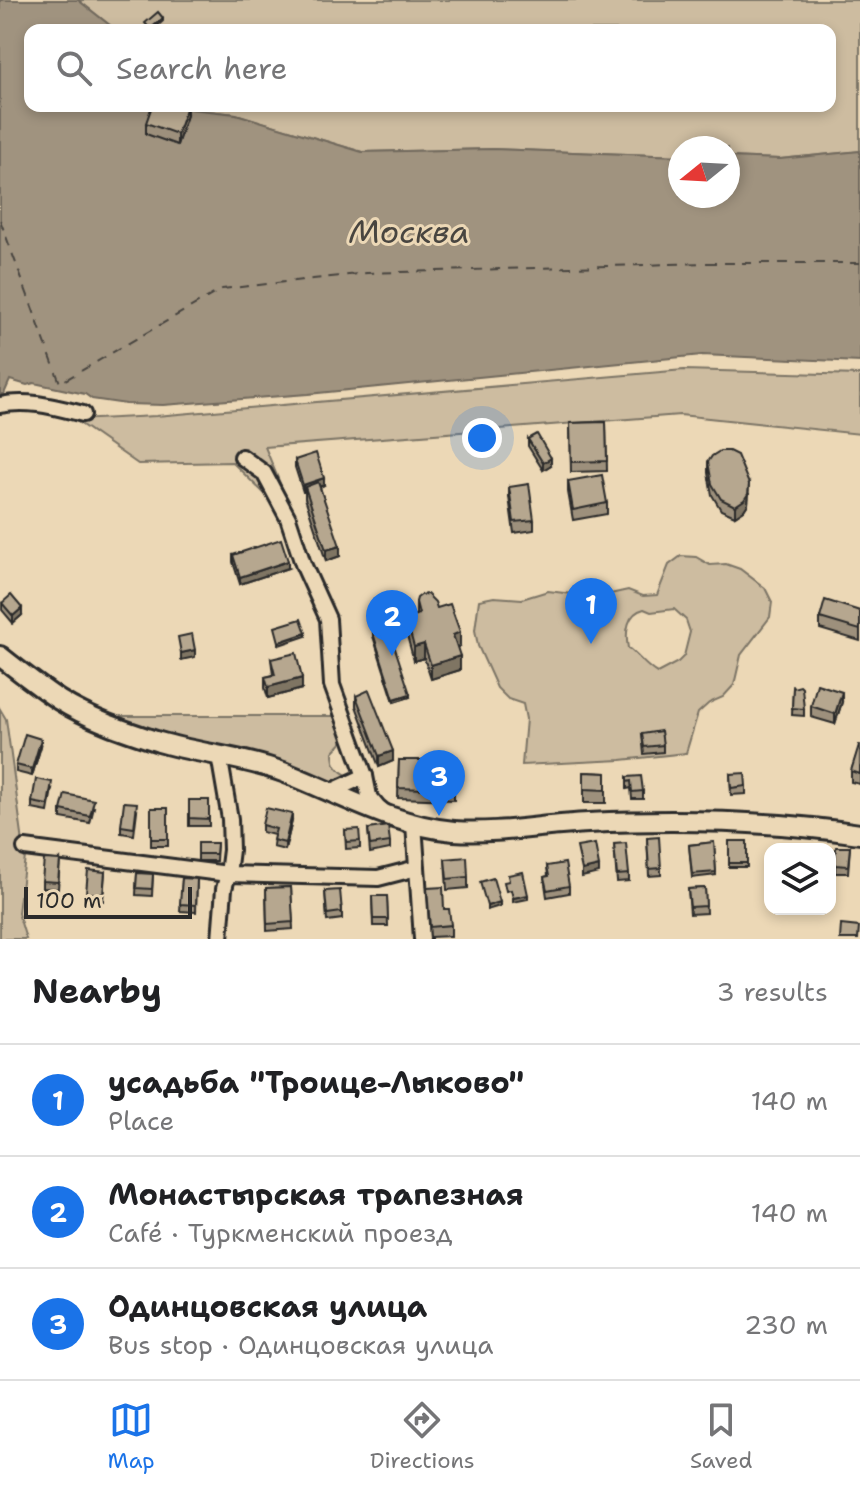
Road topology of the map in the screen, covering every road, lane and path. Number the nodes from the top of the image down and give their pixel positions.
1 (0, 405) edge
2 (83, 414) dead end
3 (242, 457) dead end
4 (0, 656) edge
5 (219, 755) junction
6 (365, 776) junction
7 (330, 792) junction
8 (388, 815) junction
9 (414, 824) junction
10 (860, 834) edge
11 (25, 848) dead end
12 (417, 868) junction
13 (228, 874) junction
14 (220, 939) edge
15 (422, 939) edge

1 - 2 street
3 - 6 street
4 - 5 street
5 - 7 street
5 - 13 street
6 - 7 street
6 - 8 street
7 - 8 street
8 - 9 street
9 - 10 street
9 - 12 street
11 - 13 street
12 - 13 street
12 - 15 street
13 - 14 street

